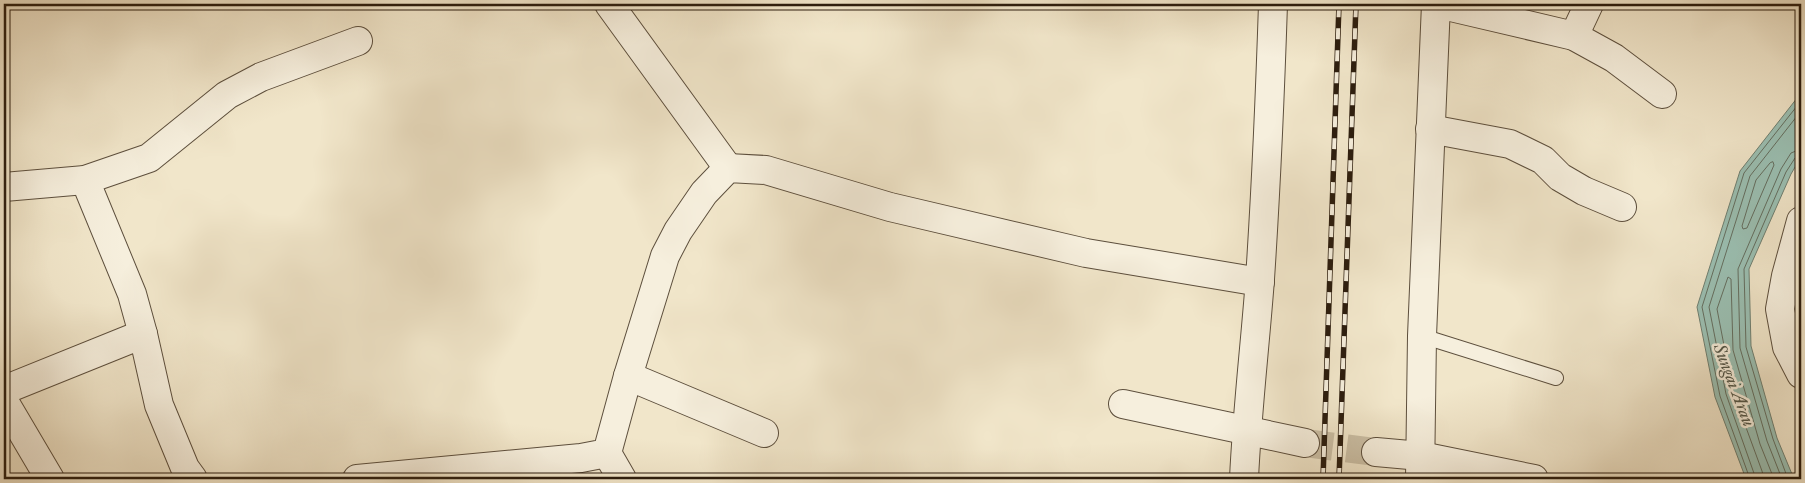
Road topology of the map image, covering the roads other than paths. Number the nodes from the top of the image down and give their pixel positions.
1 (609, 4) edge
2 (1273, 4) edge
3 (1437, 4) edge
4 (1589, 4) edge
5 (1574, 36) junction
6 (358, 41) dead end
7 (1662, 94) dead end
8 (1430, 129) junction
9 (728, 168) junction
10 (85, 180) junction
11 (4, 187) edge
12 (1622, 207) dead end
13 (1801, 220) edge
14 (1260, 282) junction
15 (143, 334) junction
16 (1422, 336) junction
17 (1801, 374) edge
18 (628, 376) junction
19 (1556, 378) dead end
20 (4, 390) edge
21 (4, 401) edge
22 (1123, 404) dead end
23 (1246, 432) junction
24 (764, 433) dead end
25 (1305, 443) tunnel mouth
26 (1376, 452) tunnel mouth
27 (606, 453) junction
28 (1421, 468) edge
29 (620, 478) edge
30 (50, 479) edge
31 (193, 479) edge
32 (357, 479) edge
33 (1244, 479) edge
34 (1534, 479) edge

1 - 9 street
2 - 14 street
3 - 5 street
3 - 8 street
4 - 5 street
5 - 7 street
6 - 10 street
8 - 12 street
8 - 16 street
9 - 14 street
9 - 18 street
10 - 11 street
10 - 15 street
13 - 17 street
14 - 23 street
15 - 20 street
15 - 31 street
16 - 19 lane
16 - 28 street
18 - 24 street
18 - 27 street
21 - 30 street
22 - 23 street
23 - 25 street
23 - 33 street
26 - 28 street
27 - 29 street
27 - 32 street
28 - 34 street

